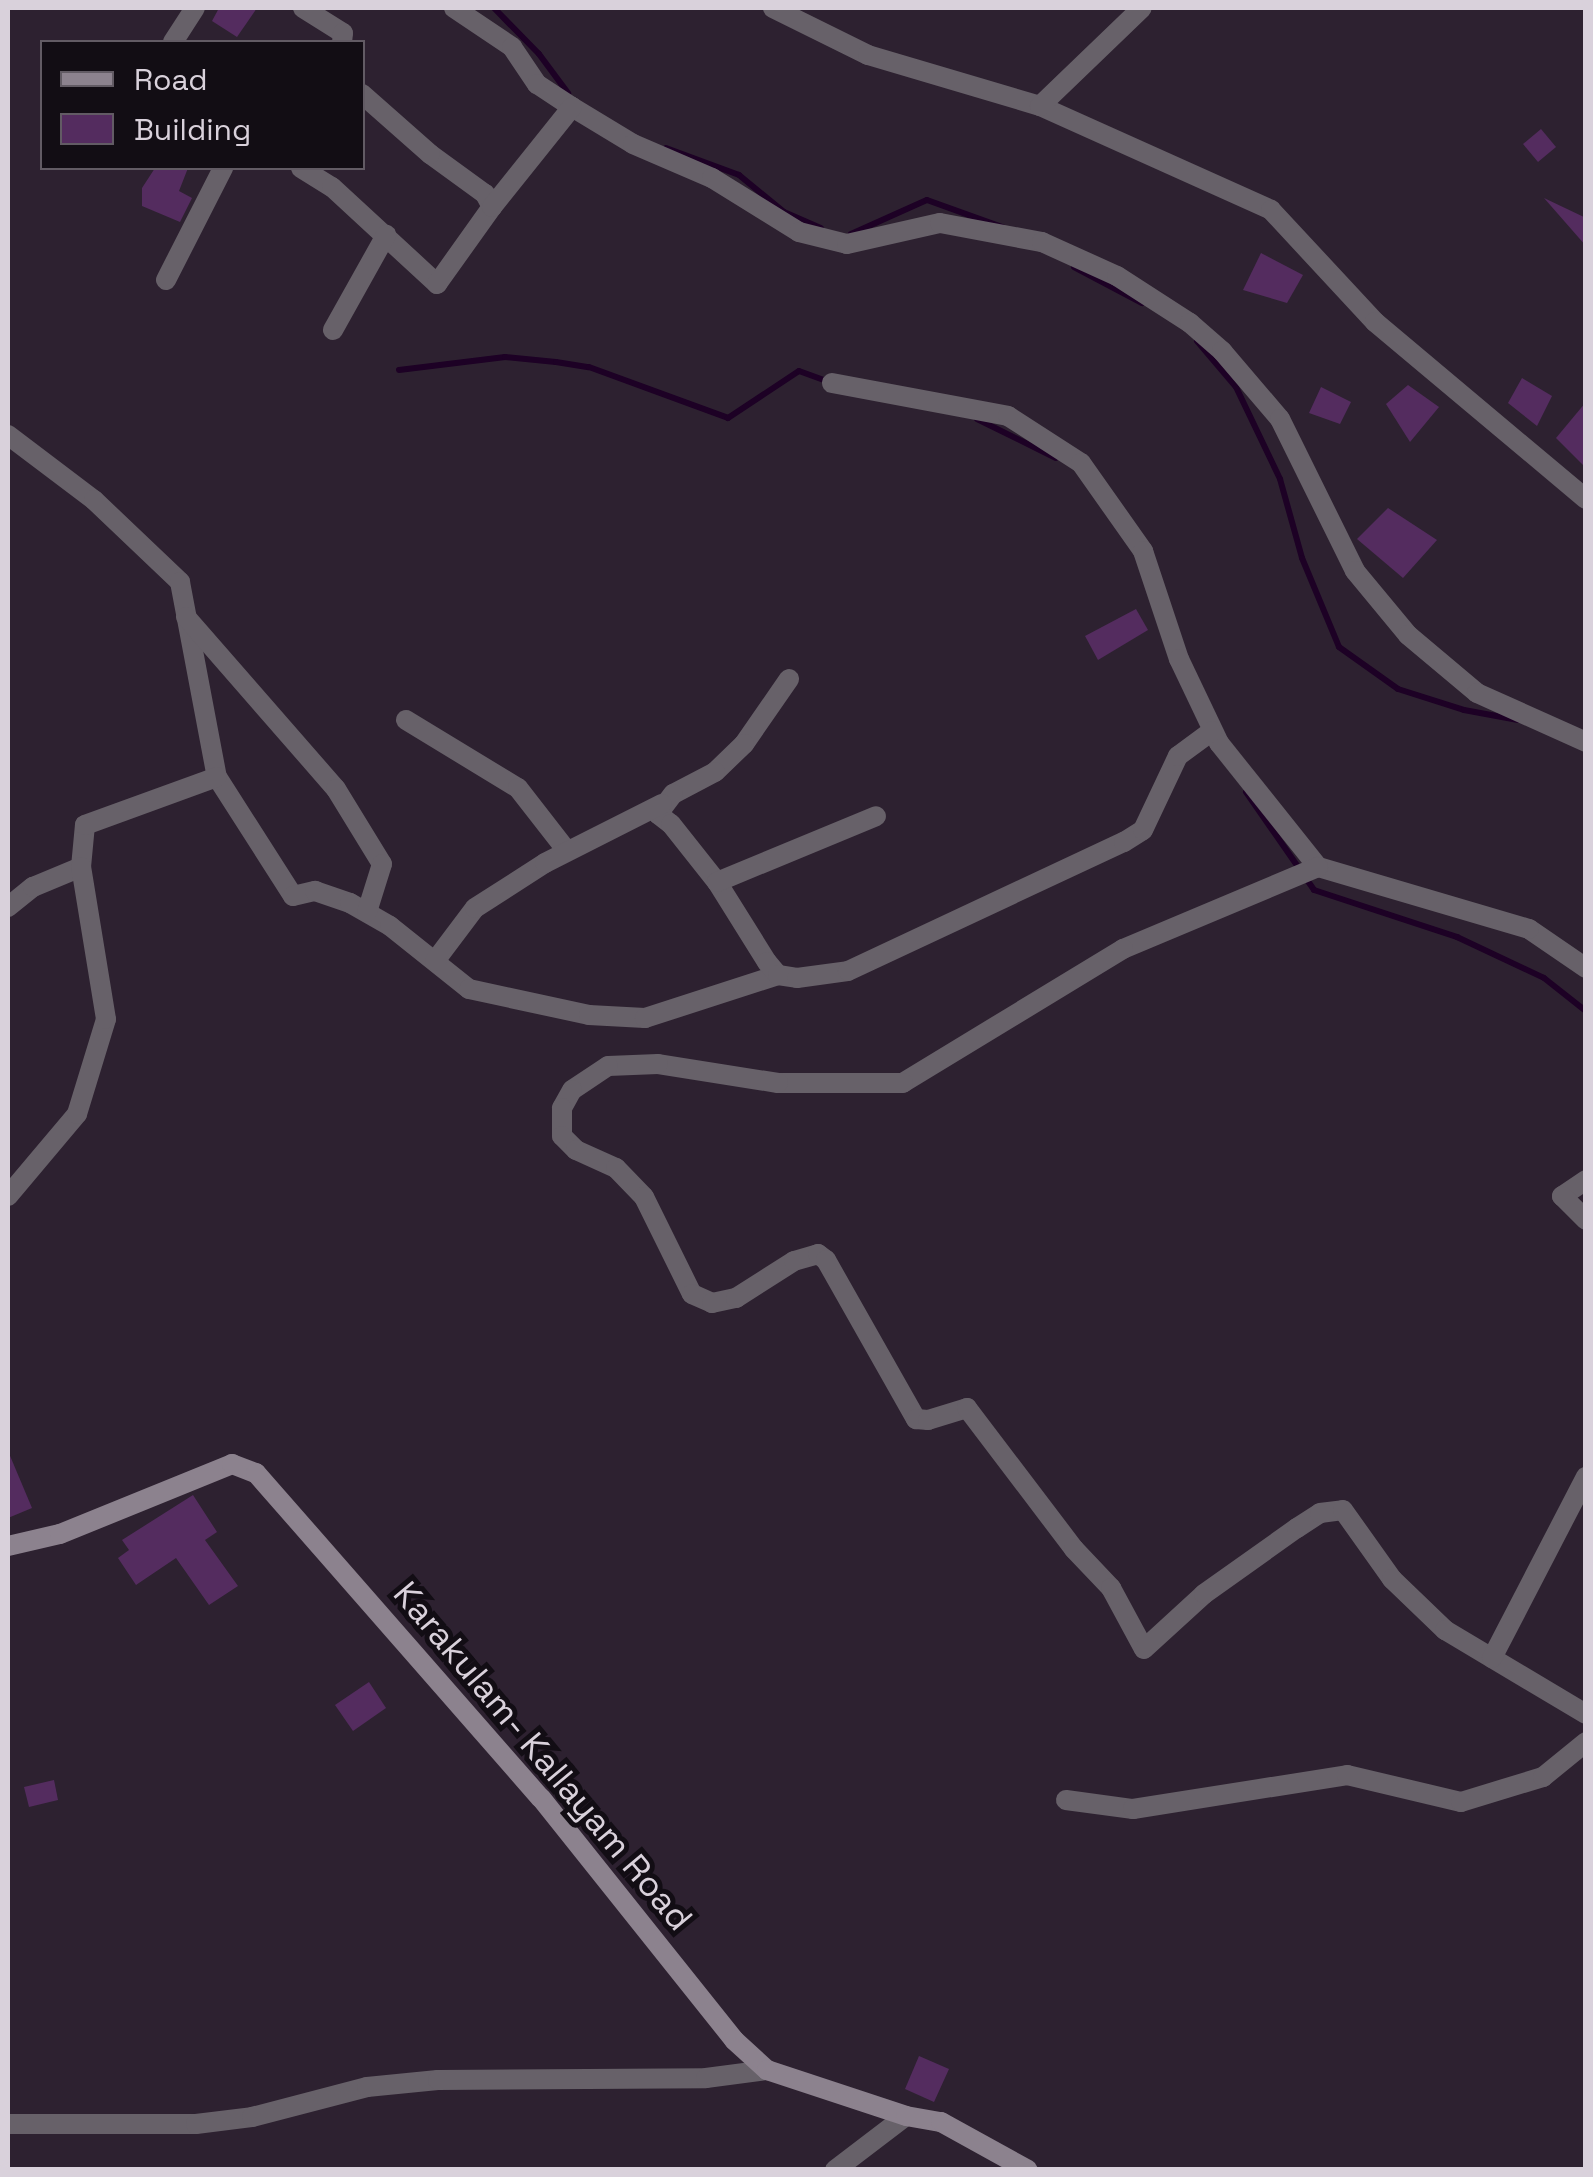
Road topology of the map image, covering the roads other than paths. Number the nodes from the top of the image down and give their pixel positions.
1 (195, 8) edge
2 (303, 8) edge
3 (454, 8) edge
4 (773, 8) edge
5 (1142, 8) edge
6 (174, 40) edge
7 (342, 40) edge
8 (365, 97) edge
9 (1040, 106) junction
10 (572, 108) junction
11 (222, 170) edge
12 (304, 170) edge
13 (492, 207) junction
14 (386, 235) junction
15 (166, 280) dead end
16 (333, 330) dead end
17 (832, 383) dead end
18 (8, 435) edge
19 (1586, 499) edge
20 (186, 617) junction
21 (789, 679) dead end
22 (406, 720) dead end
23 (1208, 734) junction
24 (1586, 742) edge
25 (217, 777) junction
26 (662, 804) junction
27 (876, 816) dead end
28 (567, 851) junction
29 (82, 867) junction
30 (1307, 871) junction
31 (716, 882) junction
32 (8, 907) edge
33 (367, 912) junction
34 (435, 961) junction
35 (1586, 968) edge
36 (778, 975) junction
37 (1586, 1180) edge
38 (8, 1196) edge
39 (1586, 1220) edge
40 (1586, 1478) edge
41 (8, 1546) edge
42 (1492, 1658) junction
43 (1586, 1714) edge
44 (1586, 1742) edge
45 (1066, 1800) dead end
46 (767, 2070) junction
47 (906, 2116) junction
48 (8, 2124) edge
49 (835, 2170) edge
50 (1028, 2170) edge

1 - 6 street
2 - 7 street
3 - 10 street
4 - 9 street
5 - 9 street
8 - 13 street
9 - 19 street
10 - 13 street
10 - 24 street
11 - 15 street
12 - 14 street
13 - 14 street
14 - 16 street
17 - 23 street
18 - 20 street
20 - 25 street
20 - 33 street
21 - 26 street
22 - 28 street
23 - 30 street
23 - 36 street
25 - 29 street
25 - 33 street
26 - 28 street
26 - 31 street
27 - 31 street
28 - 34 street
29 - 32 street
29 - 38 street
30 - 35 street
30 - 42 street
31 - 36 street
33 - 34 street
34 - 36 street
37 - 39 street
40 - 42 street
41 - 46 street, Karakulam- Kallayam Road
42 - 43 street
44 - 45 street
46 - 47 street, Karakulam- Kallayam Road
46 - 48 street
47 - 49 street
47 - 50 street, Karakulam- Kallayam Road

